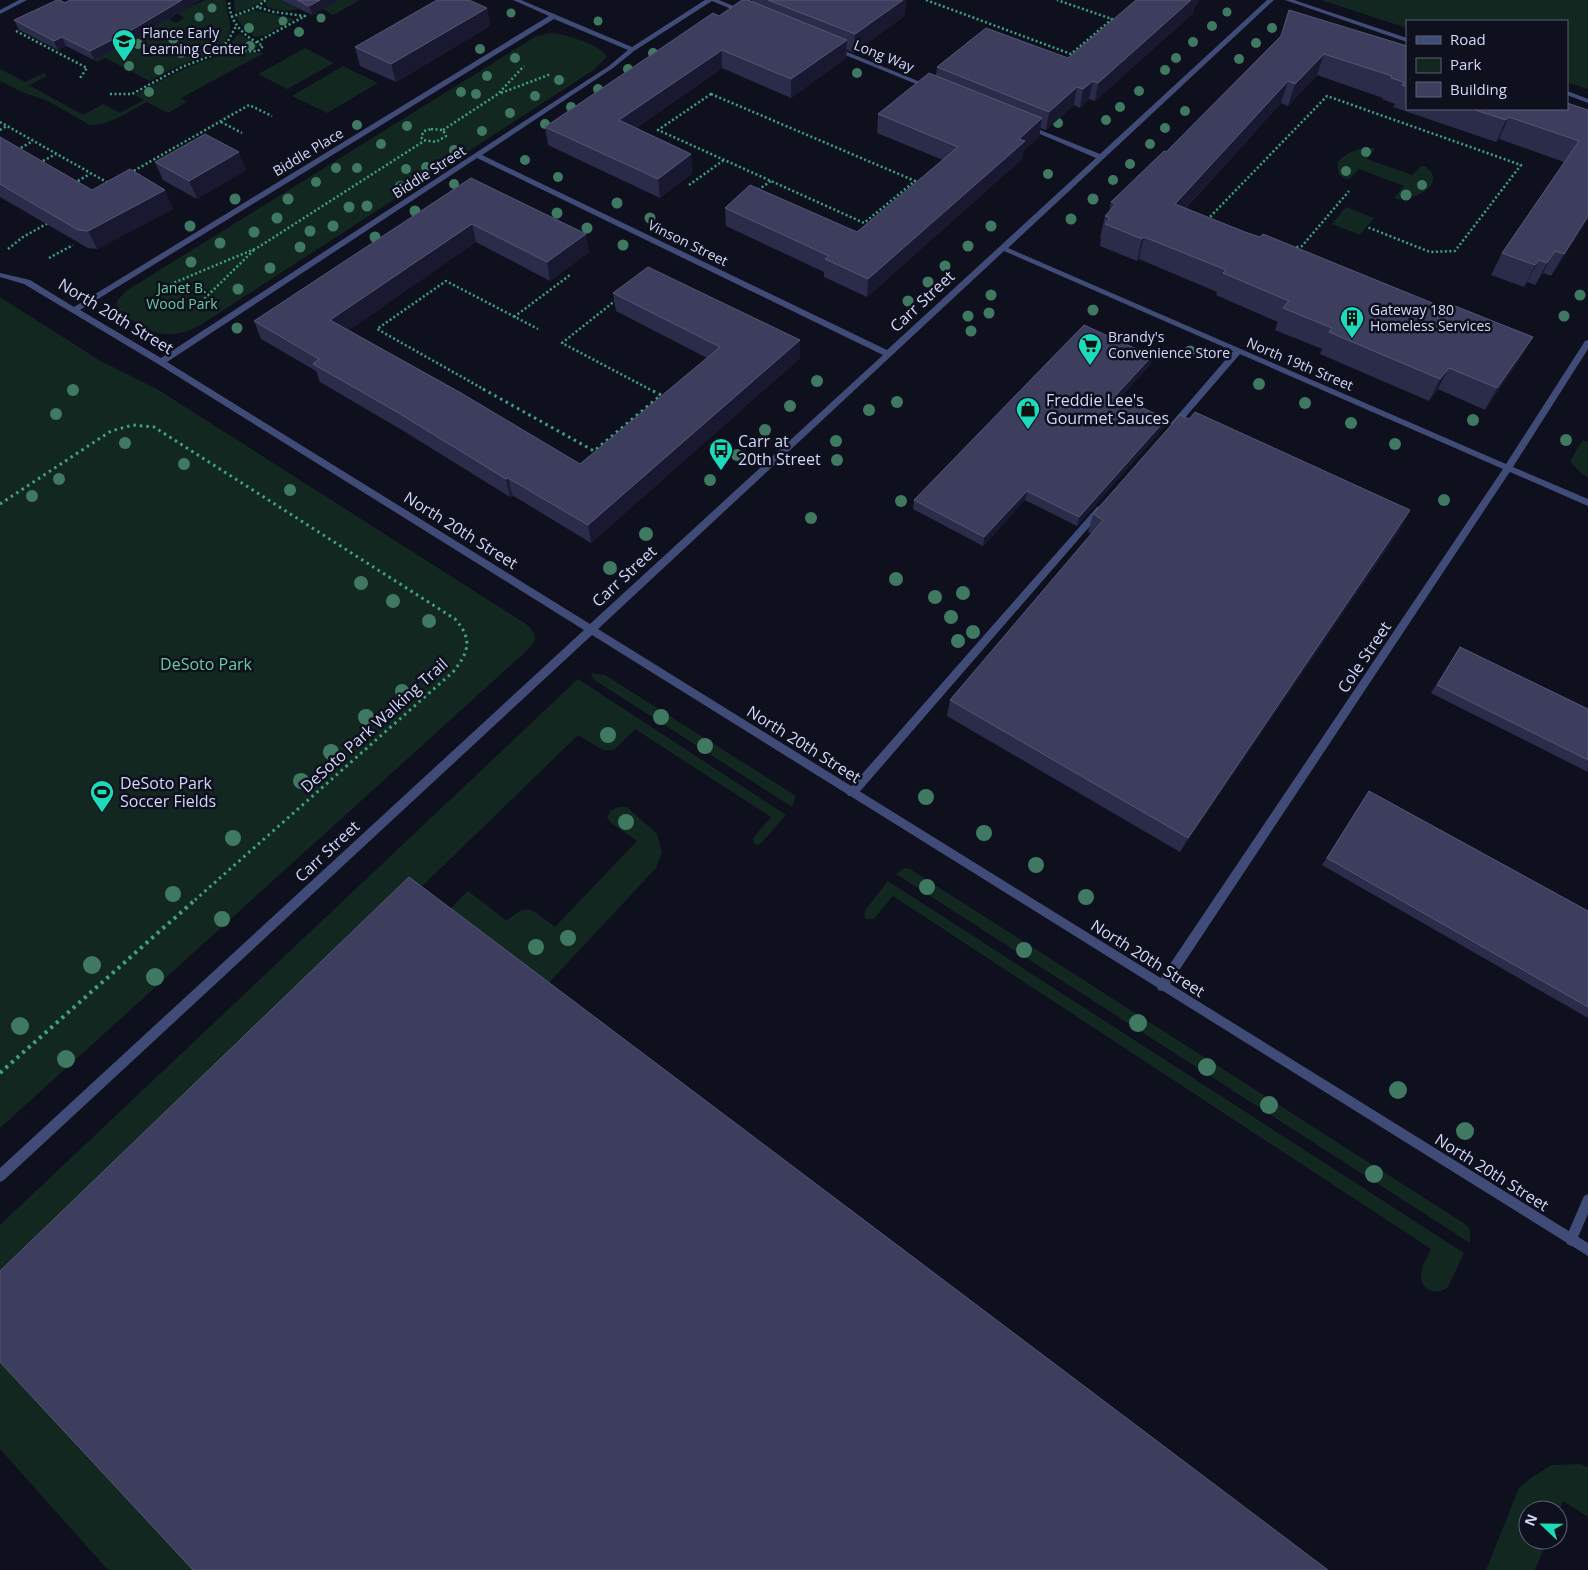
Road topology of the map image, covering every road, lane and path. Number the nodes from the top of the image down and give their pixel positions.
1 (24, 0) edge
2 (229, 0) edge
3 (266, 0) edge
4 (516, 0) edge
5 (709, 0) edge
6 (714, 0) edge
7 (926, 0) edge
8 (1057, 0) edge
9 (1271, 0) edge
10 (1288, 0) edge
11 (257, 7) junction
12 (0, 12) edge
13 (309, 14) edge
14 (306, 16) junction
15 (554, 16) junction
16 (754, 16) edge
17 (231, 17) junction
18 (236, 26) junction
19 (12, 28) dead end
20 (1406, 40) edge
21 (257, 43) junction
22 (827, 46) edge
23 (632, 50) junction
24 (213, 55) junction
25 (526, 64) dead end
26 (80, 78) dead end
27 (937, 90) edge
28 (110, 94) dead end
29 (1568, 94) edge
30 (1588, 101) edge
31 (272, 116) dead end
32 (0, 122) edge
33 (221, 122) junction
34 (1020, 124) edge
35 (8, 126) junction
36 (0, 130) edge
37 (443, 130) junction
38 (242, 133) dead end
39 (34, 141) junction
40 (424, 141) junction
41 (177, 146) junction
42 (184, 150) edge
43 (10, 153) edge
44 (56, 154) junction
45 (477, 155) junction
46 (1101, 156) junction
47 (724, 160) junction
48 (34, 165) edge
49 (91, 173) junction
50 (127, 175) edge
51 (118, 180) edge
52 (771, 181) junction
53 (70, 185) edge
54 (110, 185) junction
55 (689, 185) dead end
56 (105, 188) edge
57 (1349, 191) dead end
58 (757, 192) edge
59 (54, 220) edge
60 (1205, 222) edge
61 (1366, 228) dead end
62 (74, 244) edge
63 (257, 248) junction
64 (1003, 248) junction
65 (1285, 249) edge
66 (8, 250) dead end
67 (49, 258) dead end
68 (0, 274) edge
69 (570, 275) dead end
70 (163, 287) dead end
71 (616, 300) edge
72 (75, 310) junction
73 (193, 310) dead end
74 (514, 317) junction
75 (538, 329) dead end
76 (1588, 343) edge
77 (1237, 352) junction
78 (888, 354) junction
79 (161, 362) junction
80 (1168, 432) edge
81 (1508, 468) junction
82 (1109, 499) edge
83 (1588, 503) edge
84 (0, 504) edge
85 (589, 630) junction
86 (852, 793) junction
87 (1162, 986) junction
88 (0, 1073) edge
89 (0, 1176) edge
90 (1588, 1200) edge
91 (1571, 1240) junction
92 (1588, 1250) edge

1 - 12 street
2 - 17 path
3 - 11 path
4 - 15 street
5 - 23 street, Biddle Street
6 - 16 street
7 - 8 path
9 - 46 street, Carr Street
10 - 20 street
11 - 14 path
11 - 17 path
13 - 14 path
14 - 21 path
15 - 23 street
15 - 72 street, Biddle Place
17 - 18 path
18 - 21 path
18 - 24 path
19 - 26 path
21 - 24 path
22 - 27 street, Long Way
23 - 45 street, Biddle Street
24 - 28 path
25 - 37 path
29 - 30 street
31 - 33 path
32 - 35 path
33 - 38 path
33 - 41 path
34 - 46 street
35 - 36 path
35 - 39 path
37 - 40 path
37 - 40 path
39 - 43 path
39 - 44 path
40 - 63 path
41 - 42 path
41 - 50 path
44 - 48 path
44 - 49 path
45 - 78 street, Vinson Street
45 - 79 street, Biddle Street
46 - 64 street, Carr Street
47 - 52 path
47 - 52 path
47 - 55 path
49 - 53 path
49 - 54 path
51 - 54 path
52 - 58 path
54 - 56 path
57 - 65 path
59 - 66 path
60 - 61 path
62 - 67 path
63 - 70 path
63 - 73 path
64 - 77 street, North 19th Street
64 - 78 street, Carr Street
68 - 72 street, North 20th Street
69 - 74 path
71 - 74 path
72 - 79 street, North 20th Street
74 - 75 path
76 - 81 street, Cole Street
77 - 80 street
77 - 81 street, North 19th Street
78 - 85 street, Carr Street
79 - 85 street, North 20th Street
81 - 83 street, North 19th Street
81 - 87 street, Cole Street
82 - 86 street
84 - 88 path, DeSoto Park Walking Trail
85 - 86 street, North 20th Street
85 - 89 street, Carr Street
86 - 87 street, North 20th Street
87 - 91 street, North 20th Street
90 - 91 street
91 - 92 street, North 20th Street

